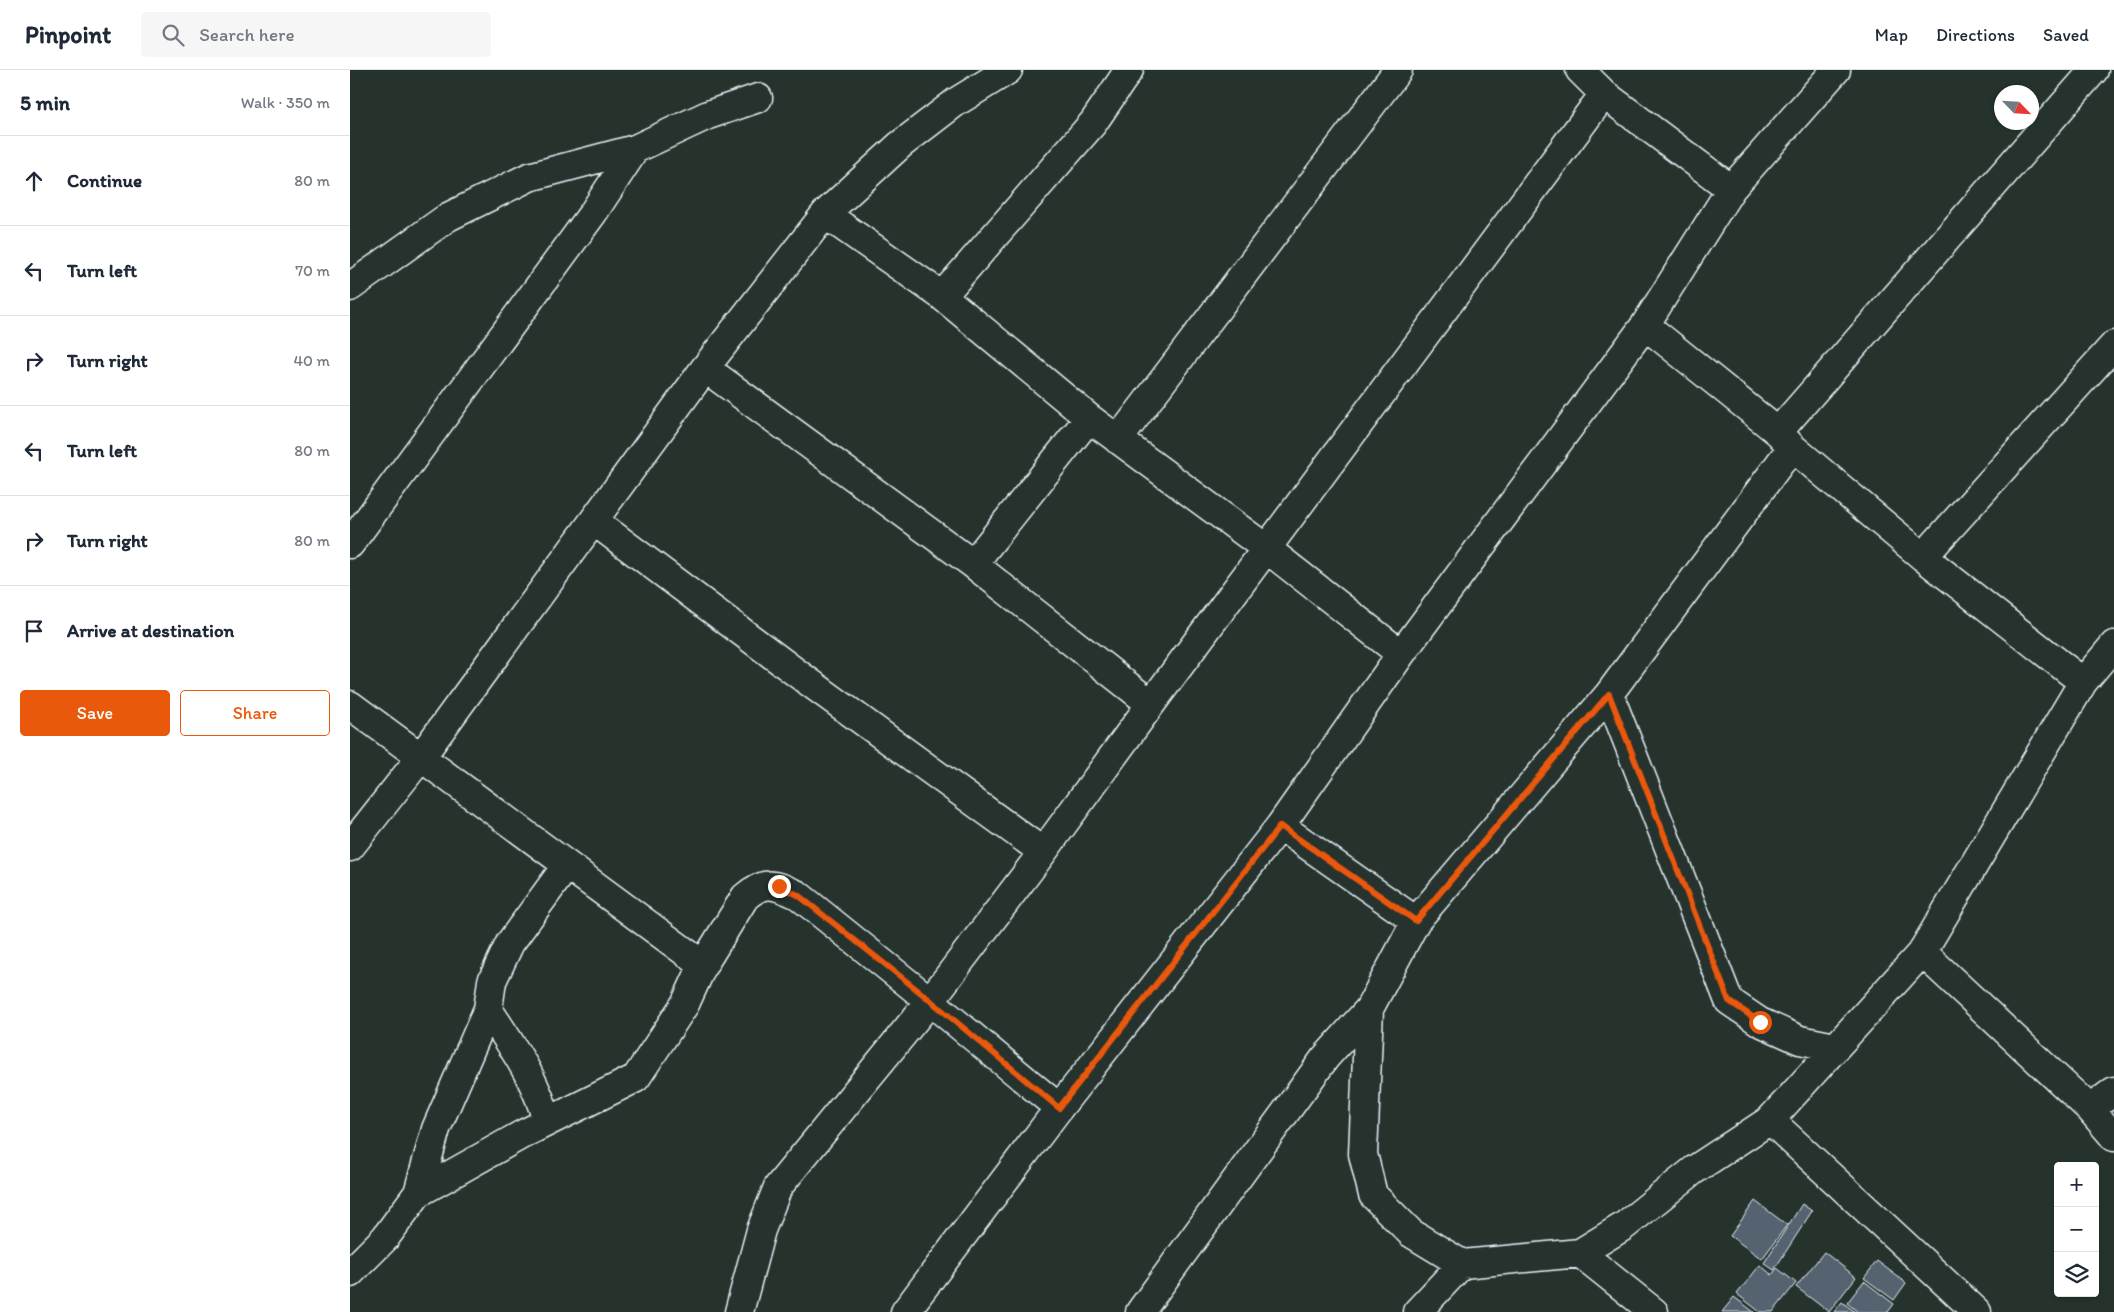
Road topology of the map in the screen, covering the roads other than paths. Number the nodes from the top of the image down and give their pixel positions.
1 (1008, 70) edge
2 (1130, 70) edge
3 (1398, 70) edge
4 (1836, 70) edge
5 (2094, 70) edge
6 (1583, 71) edge
7 (1604, 94) junction
8 (758, 98) dead end
9 (635, 149) junction
10 (1731, 189) junction
11 (824, 214) junction
12 (350, 287) edge
13 (942, 296) junction
14 (1645, 325) junction
15 (2114, 345) edge
16 (706, 368) junction
17 (1089, 418) junction
18 (1785, 439) junction
19 (1118, 440) junction
20 (594, 521) junction
21 (350, 544) edge
22 (1267, 549) junction
23 (1922, 557) junction
24 (973, 564) junction
25 (2114, 645) edge
26 (1400, 654) junction
27 (2083, 682) junction
28 (1609, 694) junction
29 (1151, 704) junction
30 (350, 705) edge
31 (421, 757) junction
32 (1280, 826) junction
33 (350, 848) edge
34 (1043, 852) junction
35 (567, 865) junction
36 (1416, 921) junction
37 (1922, 952) junction
38 (703, 965) junction
39 (930, 1000) junction
40 (488, 1009) junction
41 (1369, 1009) junction
42 (1835, 1047) junction
43 (2114, 1091) edge
44 (1059, 1108) junction
45 (2090, 1109) junction
46 (1770, 1120) junction
47 (547, 1122) junction
48 (2114, 1137) edge
49 (418, 1193) junction
50 (1580, 1253) junction
51 (1462, 1264) junction
52 (350, 1273) edge
53 (739, 1312) edge
54 (905, 1312) edge
55 (1140, 1312) edge
56 (1417, 1312) edge
57 (1654, 1312) edge
58 (1977, 1312) edge

1 - 11 street
2 - 13 street
3 - 19 street
4 - 10 street
5 - 18 street
6 - 7 street
7 - 10 street
7 - 22 street
8 - 9 street
9 - 12 street
9 - 21 street
10 - 14 street
11 - 13 street
11 - 16 street
13 - 17 street
14 - 18 street
14 - 26 street
15 - 23 street
16 - 20 street
16 - 24 street
17 - 19 street
17 - 24 street
18 - 23 street
18 - 28 street
19 - 22 street
20 - 31 street
20 - 34 street
22 - 26 street
22 - 29 street
23 - 27 street
24 - 29 street
25 - 27 street
26 - 32 street
27 - 37 street
28 - 36 street
28 - 42 street
29 - 34 street
30 - 31 street
31 - 33 street
31 - 35 street
32 - 36 street
32 - 44 street
34 - 39 street
35 - 38 street
35 - 40 street
36 - 41 street
37 - 42 street
37 - 45 street
38 - 39 street
38 - 47 street
39 - 44 street
39 - 53 street
40 - 47 street
40 - 49 street
41 - 51 street
41 - 55 street
42 - 46 street
43 - 45 street
44 - 54 street
45 - 48 street
46 - 50 street
46 - 58 street
47 - 49 street
49 - 52 street
50 - 51 street
50 - 57 street
51 - 56 street

